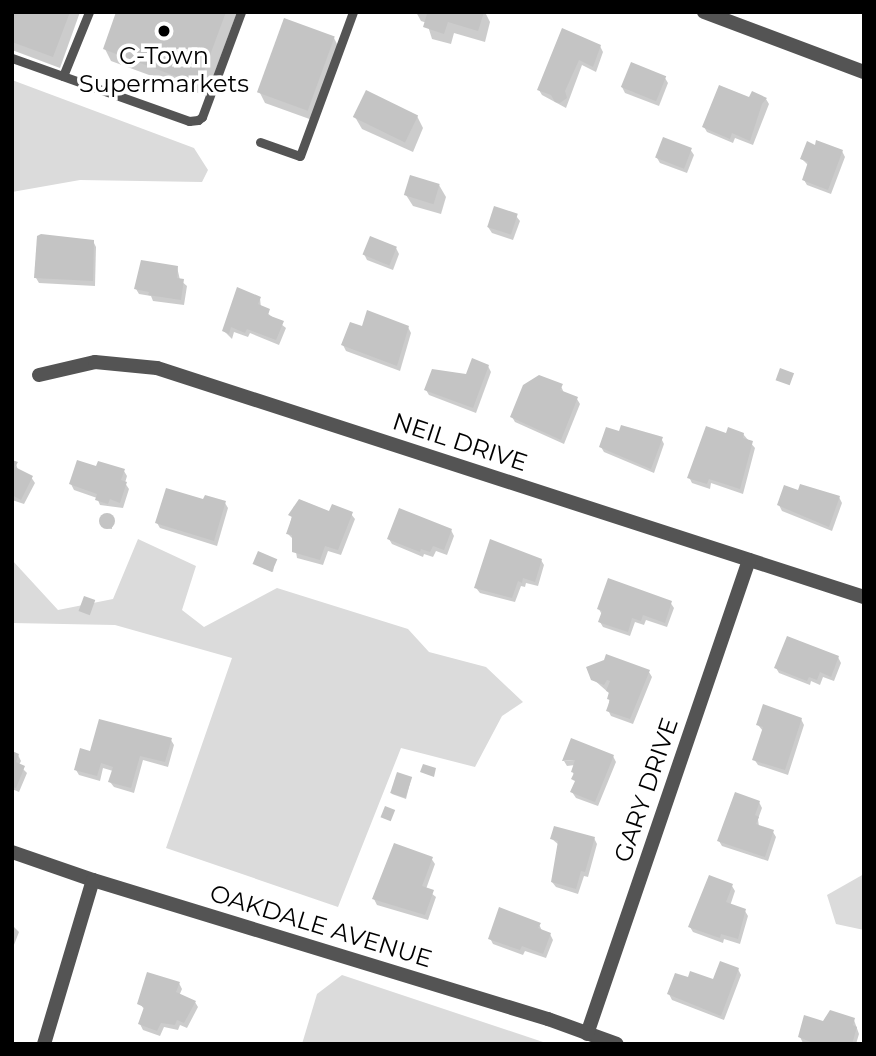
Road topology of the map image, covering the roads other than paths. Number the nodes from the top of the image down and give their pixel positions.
1 (89, 12) edge
2 (241, 12) edge
3 (353, 12) edge
4 (705, 12) edge
5 (12, 58) edge
6 (864, 72) edge
7 (63, 76) junction
8 (260, 142) dead end
9 (38, 375) dead end
10 (748, 560) junction
11 (864, 597) edge
12 (12, 852) edge
13 (93, 880) junction
14 (587, 1034) junction
15 (44, 1044) edge
16 (617, 1044) edge

1 - 7 lane
2 - 7 lane
3 - 8 lane
4 - 6 street
5 - 7 lane
9 - 10 street, NEIL DRIVE
10 - 11 street, NEIL DRIVE
10 - 14 street, GARY DRIVE
12 - 13 street, OAKDALE AVENUE
13 - 14 street, OAKDALE AVENUE
13 - 15 street
14 - 16 street, OAKDALE AVENUE

